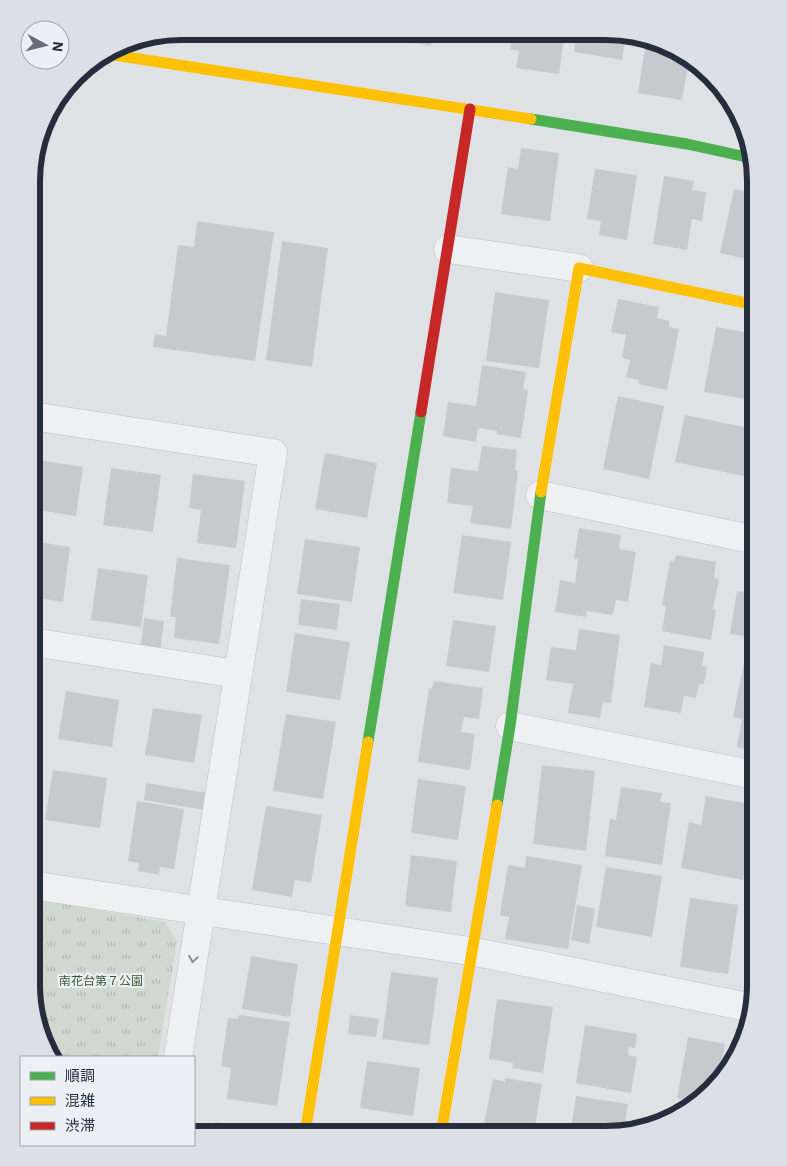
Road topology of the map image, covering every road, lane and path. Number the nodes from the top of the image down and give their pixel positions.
1 (118, 56) edge
2 (470, 109) junction
3 (745, 157) edge
4 (448, 249) junction
5 (579, 268) junction
6 (747, 303) edge
7 (40, 417) edge
8 (540, 495) junction
9 (747, 538) edge
10 (40, 643) edge
11 (237, 674) junction
12 (510, 726) junction
13 (747, 773) edge
14 (40, 886) edge
15 (200, 911) junction
16 (337, 931) junction
17 (470, 951) junction
18 (745, 1006) edge
19 (178, 1056) edge
20 (306, 1126) edge
21 (442, 1126) edge

1 - 2 street
2 - 3 street
2 - 4 street
4 - 5 street
4 - 16 street
5 - 6 street
5 - 8 street
7 - 11 street
8 - 9 street
8 - 12 street
10 - 11 street
11 - 15 street
12 - 13 street
12 - 17 street
14 - 15 street
15 - 16 street
15 -> 19 street
16 - 17 street
16 - 20 street
17 - 18 street
17 - 21 street

